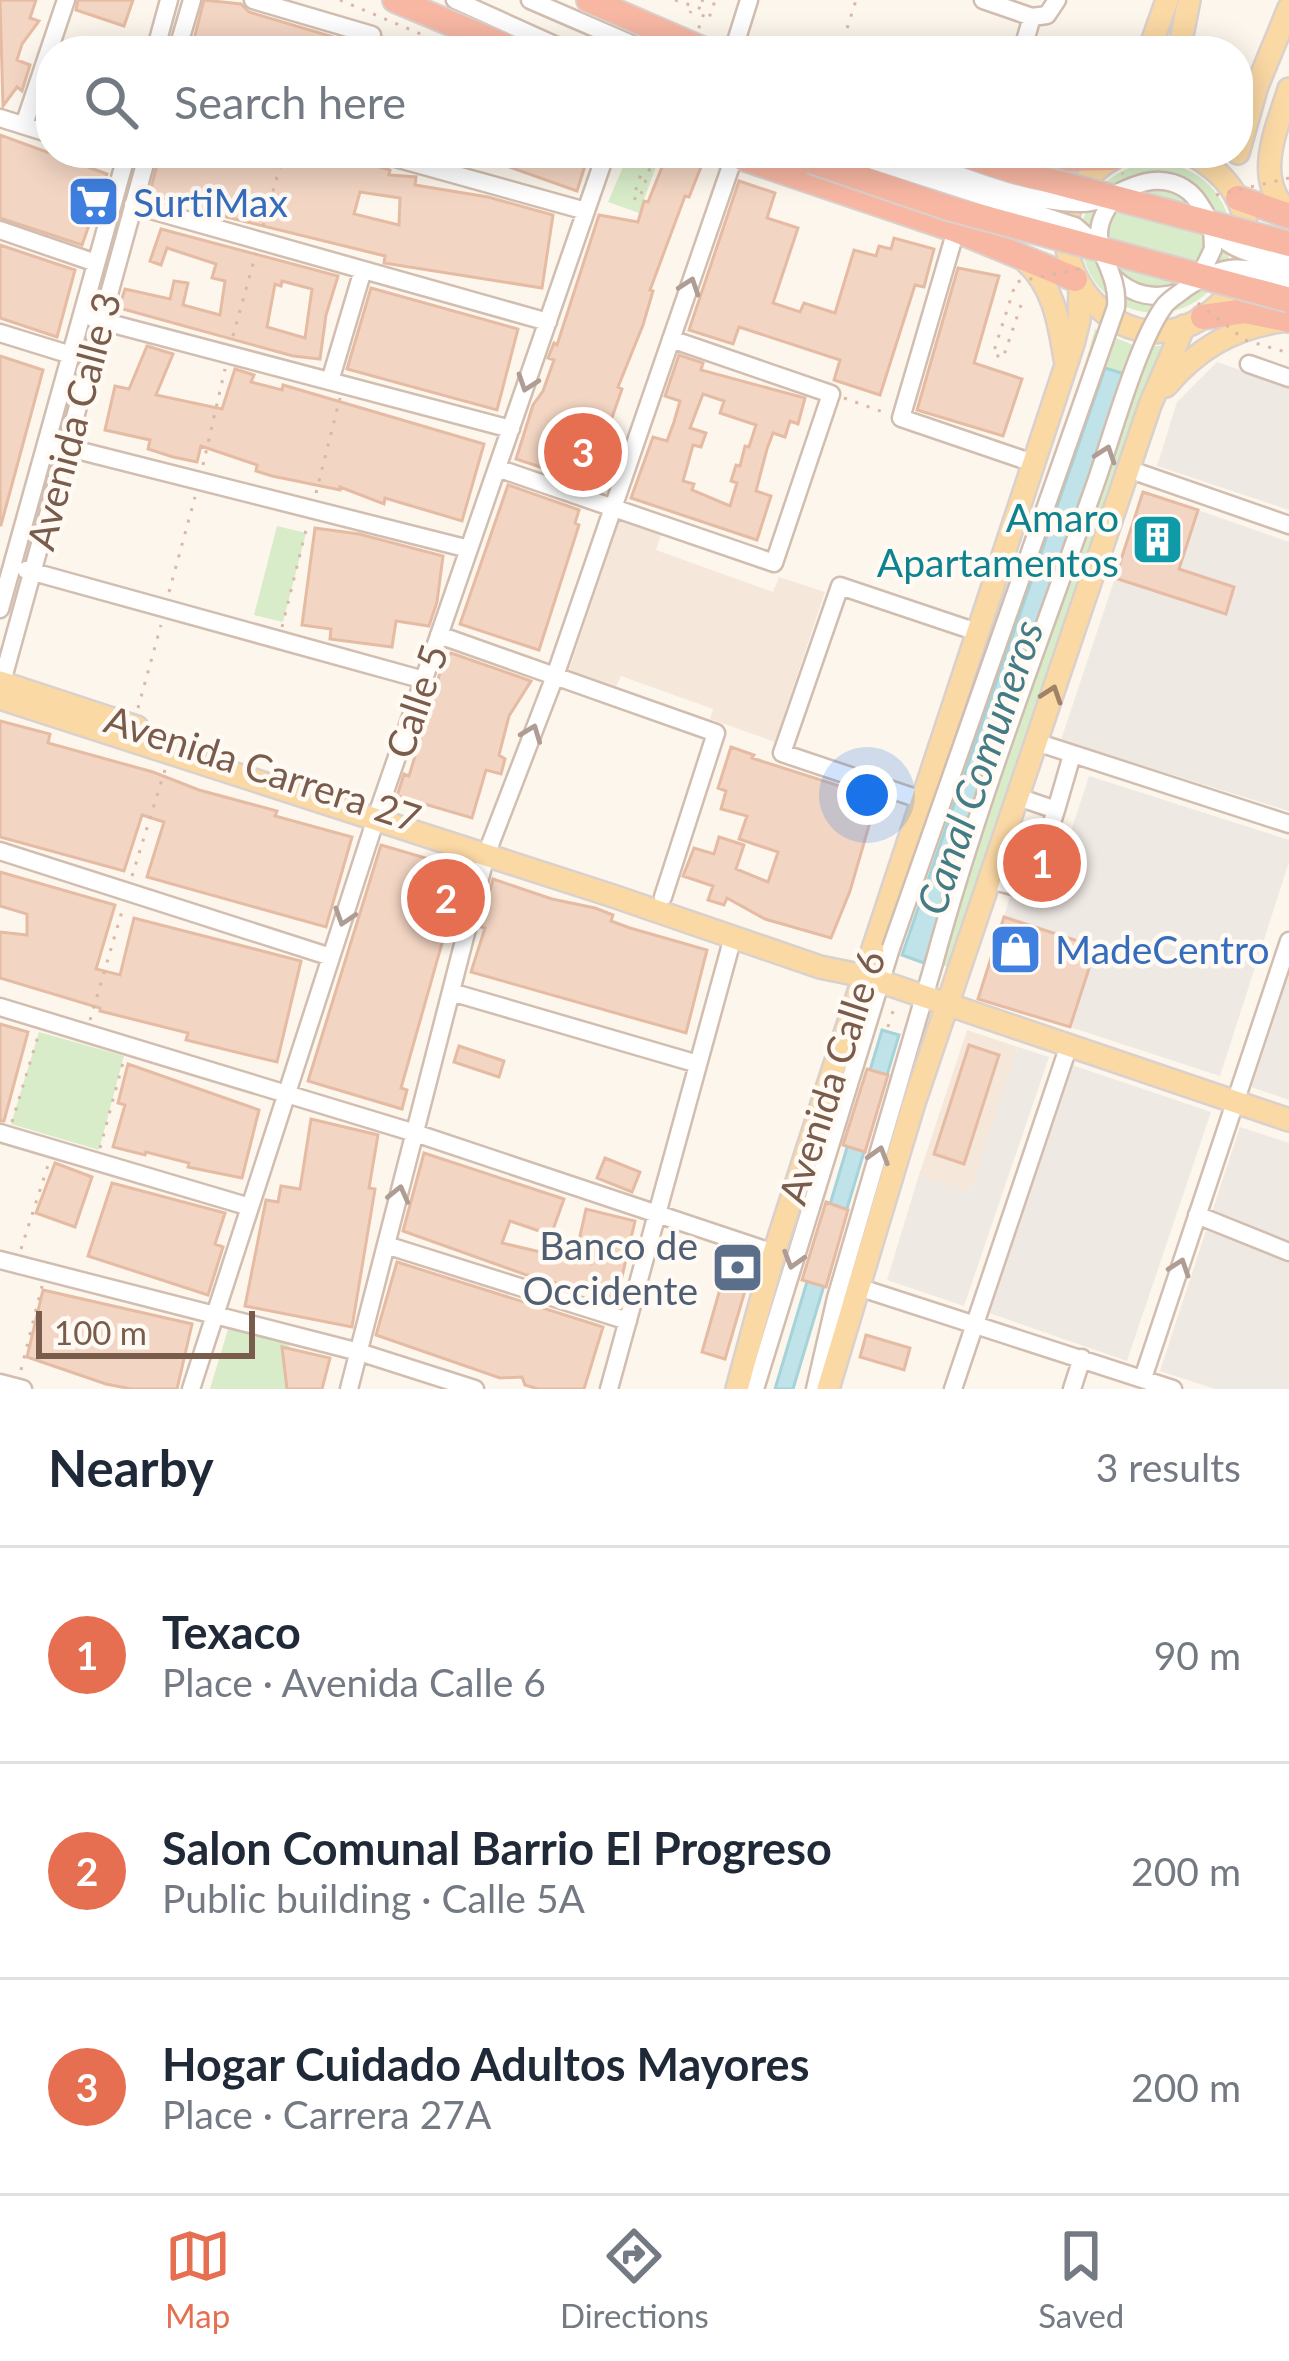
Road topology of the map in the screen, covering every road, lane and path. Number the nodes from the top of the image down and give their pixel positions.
1 (66, 0) edge
2 (169, 0) edge
3 (192, 0) edge
4 (253, 0) edge
5 (340, 0) edge
6 (395, 0) edge
7 (455, 0) edge
8 (530, 0) edge
9 (590, 0) edge
10 (675, 0) edge
11 (700, 0) edge
12 (749, 0) edge
13 (856, 0) edge
14 (983, 0) edge
15 (1058, 0) edge
16 (1167, 0) edge
17 (1189, 0) edge
18 (1289, 8) edge
19 (1033, 17) junction
20 (709, 18) dead end
21 (54, 36) edge
22 (159, 36) edge
23 (181, 36) edge
24 (351, 36) edge
25 (425, 36) edge
26 (481, 36) edge
27 (535, 36) edge
28 (640, 36) edge
29 (644, 36) edge
30 (696, 36) edge
31 (738, 36) edge
32 (845, 36) edge
33 (1027, 36) edge
34 (1154, 36) edge
35 (1182, 36) edge
36 (36, 89) edge
37 (1289, 89) edge
38 (1253, 100) edge
39 (0, 118) edge
40 (24, 125) junction
41 (36, 129) edge
42 (118, 168) edge
43 (144, 168) edge
44 (280, 168) edge
45 (430, 168) edge
46 (601, 168) edge
47 (646, 168) edge
48 (648, 168) edge
49 (727, 168) edge
50 (770, 168) edge
51 (832, 168) edge
52 (895, 168) edge
53 (947, 168) edge
54 (1002, 168) edge
55 (1103, 168) edge
56 (1213, 168) edge
57 (1236, 168) edge
58 (1234, 192) junction
59 (1117, 195) junction
60 (134, 205) junction
61 (586, 211) junction
62 (1289, 215) edge
63 (1212, 223) junction
64 (0, 230) edge
65 (956, 230) junction
66 (259, 240) junction
67 (1289, 244) edge
68 (1098, 247) junction
69 (1017, 254) junction
70 (96, 263) junction
71 (1289, 263) edge
72 (363, 270) junction
73 (1113, 278) junction
74 (1198, 279) junction
75 (1289, 279) edge
76 (1077, 284) junction
77 (1180, 292) junction
78 (1289, 300) edge
79 (82, 315) junction
80 (100, 320) junction
81 (1194, 321) junction
82 (548, 322) junction
83 (1286, 327) edge
84 (0, 333) edge
85 (671, 339) junction
86 (1289, 344) edge
87 (229, 354) junction
88 (70, 355) junction
89 (1249, 364) dead end
90 (1065, 365) junction
91 (1289, 378) edge
92 (330, 381) junction
93 (831, 394) junction
94 (1150, 405) junction
95 (901, 418) junction
96 (511, 429) junction
97 (46, 442) junction
98 (66, 448) junction
99 (1033, 464) junction
100 (497, 468) junction
101 (1128, 469) junction
102 (199, 481) junction
103 (613, 508) junction
104 (1289, 525) edge
105 (469, 549) junction
106 (9, 554) edge
107 (32, 572) junction
108 (165, 608) junction
109 (0, 609) edge
110 (977, 632) junction
111 (440, 635) junction
112 (555, 676) junction
113 (424, 680) junction
114 (0, 685) edge
115 (0, 698) edge
116 (134, 726) junction
117 (1036, 742) junction
118 (1072, 755) junction
119 (1018, 796) junction
120 (922, 800) junction
121 (1056, 810) junction
122 (378, 812) junction
123 (1289, 824) edge
124 (1046, 844) tunnel mouth
125 (488, 848) junction
126 (0, 851) edge
127 (990, 880) junction
128 (1034, 882) dead end
129 (663, 898) junction
130 (733, 937) junction
131 (1289, 941) edge
132 (331, 957) junction
133 (875, 987) junction
134 (451, 992) junction
135 (925, 997) junction
136 (948, 1004) junction
137 (0, 1007) edge
138 (892, 1014) dead end
139 (43, 1020) junction
140 (889, 1023) dead end
141 (878, 1024) dead end
142 (1069, 1045) junction
143 (127, 1046) junction
144 (698, 1064) junction
145 (286, 1094) junction
146 (1235, 1102) junction
147 (1289, 1120) edge
148 (415, 1133) junction
149 (4, 1134) edge
150 (54, 1148) junction
151 (96, 1161) junction
152 (250, 1207) junction
153 (657, 1214) junction
154 (1197, 1215) junction
155 (386, 1245) junction
156 (1289, 1252) edge
157 (774, 1253) junction
158 (8, 1262) edge
159 (45, 1271) junction
160 (858, 1287) junction
161 (215, 1315) junction
162 (628, 1321) junction
163 (973, 1323) junction
164 (358, 1352) junction
165 (1082, 1358) junction
166 (1143, 1378) junction
167 (0, 1383) edge
168 (20, 1388) edge
169 (191, 1389) edge
170 (349, 1389) edge
171 (475, 1389) edge
172 (609, 1389) edge
173 (737, 1389) edge
174 (755, 1389) edge
175 (815, 1389) edge
176 (828, 1389) edge
177 (953, 1389) edge
178 (1072, 1389) edge
179 (1173, 1389) edge

1 - 21 street
2 - 22 street
3 - 23 street
4 - 24 street
5 - 25 path
6 - 26 highway
7 - 27 street
8 - 28 street
9 - 29 highway
10 - 30 path, bridge
11 - 20 path, bridge
12 - 31 street
13 - 32 path
14 - 19 street
15 - 19 street
16 - 34 main road
17 - 35 main road
18 - 38 main road
19 - 33 street
36 - 40 street
37 - 62 main road
39 - 40 street
40 - 41 street
42 - 70 street, Avenida Calle 3
43 - 60 street, Avenida Calle 3
44 - 66 path
45 - 61 street
46 - 61 street, Calle 5
47 - 48 path
85 -> 49 street
50 - 65 highway
51 - 78 highway, bridge
52 - 68 street, bridge
53 - 59 street, bridge
54 - 67 highway, bridge
55 - 76 main road, Avenida Calle 6
56 - 58 main road
57 - 58 main road
58 - 62 highway
58 - 81 main road
59 - 63 street, bridge
59 - 68 street, bridge
60 - 66 street
60 - 80 street, Avenida Calle 3
61 - 82 street, Calle 5
63 - 71 street, bridge
63 - 74 street, bridge
64 - 70 street
65 - 69 highway
65 - 95 street
66 - 72 street
66 - 87 path
68 - 73 street, bridge
69 - 76 highway
69 - 90 main road
70 - 79 street, Avenida Calle 3
72 - 82 street
72 - 92 street
73 - 77 street
73 - 133 street, bridge
74 - 75 street, bridge
74 - 77 street, bridge
76 - 81 main road
76 - 90 main road, Avenida Calle 6
135 -> 77 street, bridge
79 - 80 street
79 - 88 street, Avenida Calle 3
80 - 87 street
80 - 98 street, Avenida Calle 3
81 - 83 highway
81 - 94 main road
82 -> 96 street, Calle 5
83 - 86 path, bridge
83 - 94 main road
84 - 88 street
85 - 93 street
85 - 103 street
87 - 92 street
87 - 102 path
88 - 97 street, Avenida Calle 3
89 - 91 street
90 - 99 main road, Avenida Calle 6
92 - 96 street
93 - 95 path
93 - 103 street
94 - 101 main road
95 - 99 street
96 - 100 street, Calle 5
97 - 98 street
97 - 106 street, Avenida Calle 3
98 - 102 street
98 - 107 street, Avenida Calle 3
99 - 110 main road, Avenida Calle 6
100 - 103 street
100 - 105 street, Calle 5
101 - 104 street
117 -> 101 main road
102 - 105 street
102 - 108 path
103 - 112 street
105 - 111 street, Calle 5
106 - 107 street
106 - 109 street, Avenida Calle 3
107 - 108 street
107 - 114 street, Avenida Calle 3
108 - 113 street
108 - 116 path
110 - 120 main road, Avenida Calle 6
110 - 120 street
111 - 112 street
111 - 113 street, Calle 5
125 -> 112 street
112 - 129 street
113 - 122 street, Calle 5
114 - 116 main road, Avenida Carrera 27
115 - 122 main road, Avenida Carrera 27
116 - 122 main road, Avenida Carrera 27
117 - 118 street
117 - 119 main road
118 - 121 street
118 - 123 street
119 - 121 street
119 - 127 main road
120 - 133 main road, Avenida Calle 6
121 - 124 street
122 - 125 main road, Avenida Carrera 27
122 -> 132 street, Calle 5
125 - 129 main road, Avenida Carrera 27
125 - 130 main road, Avenida Carrera 27
125 - 134 street
126 - 132 street
127 - 128 street
127 - 136 main road
129 - 133 main road, Avenida Carrera 27
130 - 133 main road, Avenida Carrera 27
130 - 144 street
131 - 146 street
132 - 145 street, Calle 5
133 - 135 main road, Avenida Carrera 27
133 - 138 path
133 - 157 main road, Avenida Calle 6
133 -> 174 street
134 - 144 street
134 - 148 street
135 - 136 main road, Avenida Carrera 27
175 -> 135 street
136 - 142 main road, Avenida Carrera 27
136 - 160 main road
137 - 139 street
139 - 143 street
139 - 149 path
140 - 141 path
142 - 146 main road, Avenida Carrera 27
142 - 163 street
143 - 145 street
143 - 151 path
144 - 153 street
145 - 148 street
145 - 152 street, Calle 5
146 - 147 main road, Avenida Carrera 27
146 - 154 street
148 - 153 street
155 -> 148 street
149 - 150 street
150 - 151 street
150 - 158 path
151 - 152 street
152 - 161 street, Calle 5
153 - 157 street
153 - 162 street
154 - 156 street
166 -> 154 street
155 - 162 street
155 - 164 street
157 - 173 main road, Avenida Calle 6
158 - 159 street
159 - 161 street
159 - 168 path
160 - 163 street
160 - 176 main road
161 - 164 street
161 - 169 street, Calle 5
162 - 172 street
163 - 165 street
163 - 177 street
164 - 170 street
164 - 171 street
165 - 166 street
165 - 178 street
166 - 179 street
167 - 168 street

